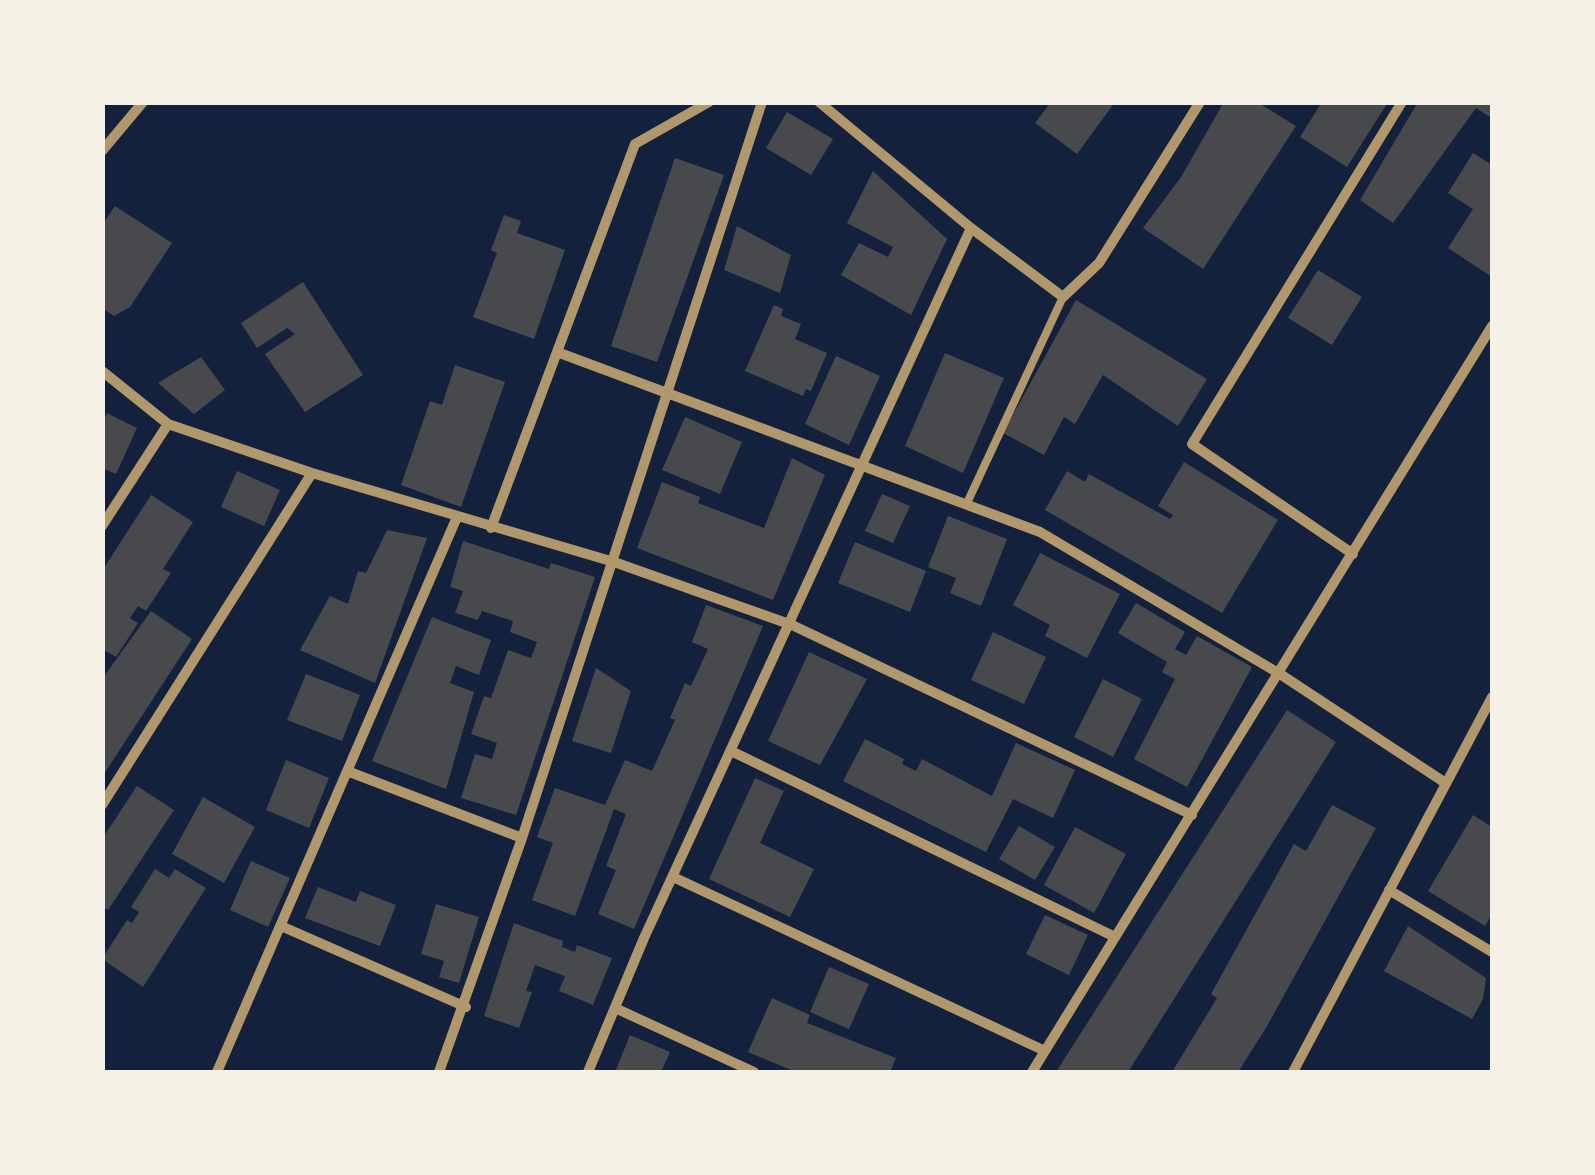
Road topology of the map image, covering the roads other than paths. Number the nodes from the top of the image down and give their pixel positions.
1 (144, 102) edge
2 (709, 102) edge
3 (762, 102) edge
4 (820, 102) edge
5 (1200, 102) edge
6 (1402, 102) edge
7 (102, 151) edge
8 (971, 228) junction
9 (1063, 297) junction
10 (1492, 326) edge
11 (557, 352) junction
12 (102, 372) edge
13 (669, 391) junction
14 (168, 424) junction
15 (864, 463) junction
16 (312, 473) junction
17 (966, 503) junction
18 (458, 517) junction
19 (102, 526) edge
20 (491, 528) junction
21 (1353, 554) junction
22 (614, 562) junction
23 (792, 624) junction
24 (1280, 674) junction
25 (1492, 697) edge
26 (731, 751) junction
27 (348, 771) junction
28 (1444, 782) junction
29 (102, 805) edge
30 (1192, 814) junction
31 (522, 838) junction
32 (673, 877) junction
33 (1389, 890) junction
34 (281, 926) junction
35 (1115, 937) junction
36 (1492, 952) edge
37 (466, 1007) junction
38 (615, 1008) junction
39 (1045, 1051) junction
40 (217, 1072) edge
41 (439, 1072) edge
42 (588, 1072) edge
43 (754, 1072) edge
44 (1032, 1072) edge
45 (1293, 1072) edge

1 - 7 street
2 - 11 street
3 - 13 street
4 - 8 street
5 - 9 street
6 - 21 street
8 - 9 street
8 - 15 street
9 - 17 lane
10 - 21 street
11 - 13 street
11 - 20 street
12 - 14 street
13 - 15 street
13 - 22 street
14 - 16 street
14 - 19 street
15 - 17 street
15 - 23 street
16 - 18 street
16 - 29 street
17 - 24 street
18 - 20 street
18 - 27 street
20 - 22 street
21 - 24 street
22 - 23 street
22 - 31 street
23 - 26 street
23 - 30 street
24 - 28 street
24 - 30 street
25 - 28 street
26 - 32 street
26 - 35 street
27 - 31 street
27 - 34 street
28 - 33 street
30 - 35 street
31 - 37 street
32 - 38 street
32 - 39 street
33 - 36 street
33 - 45 street
34 - 37 street
34 - 40 street
35 - 39 street
37 - 41 street
38 - 42 street
38 - 43 street
39 - 44 street

